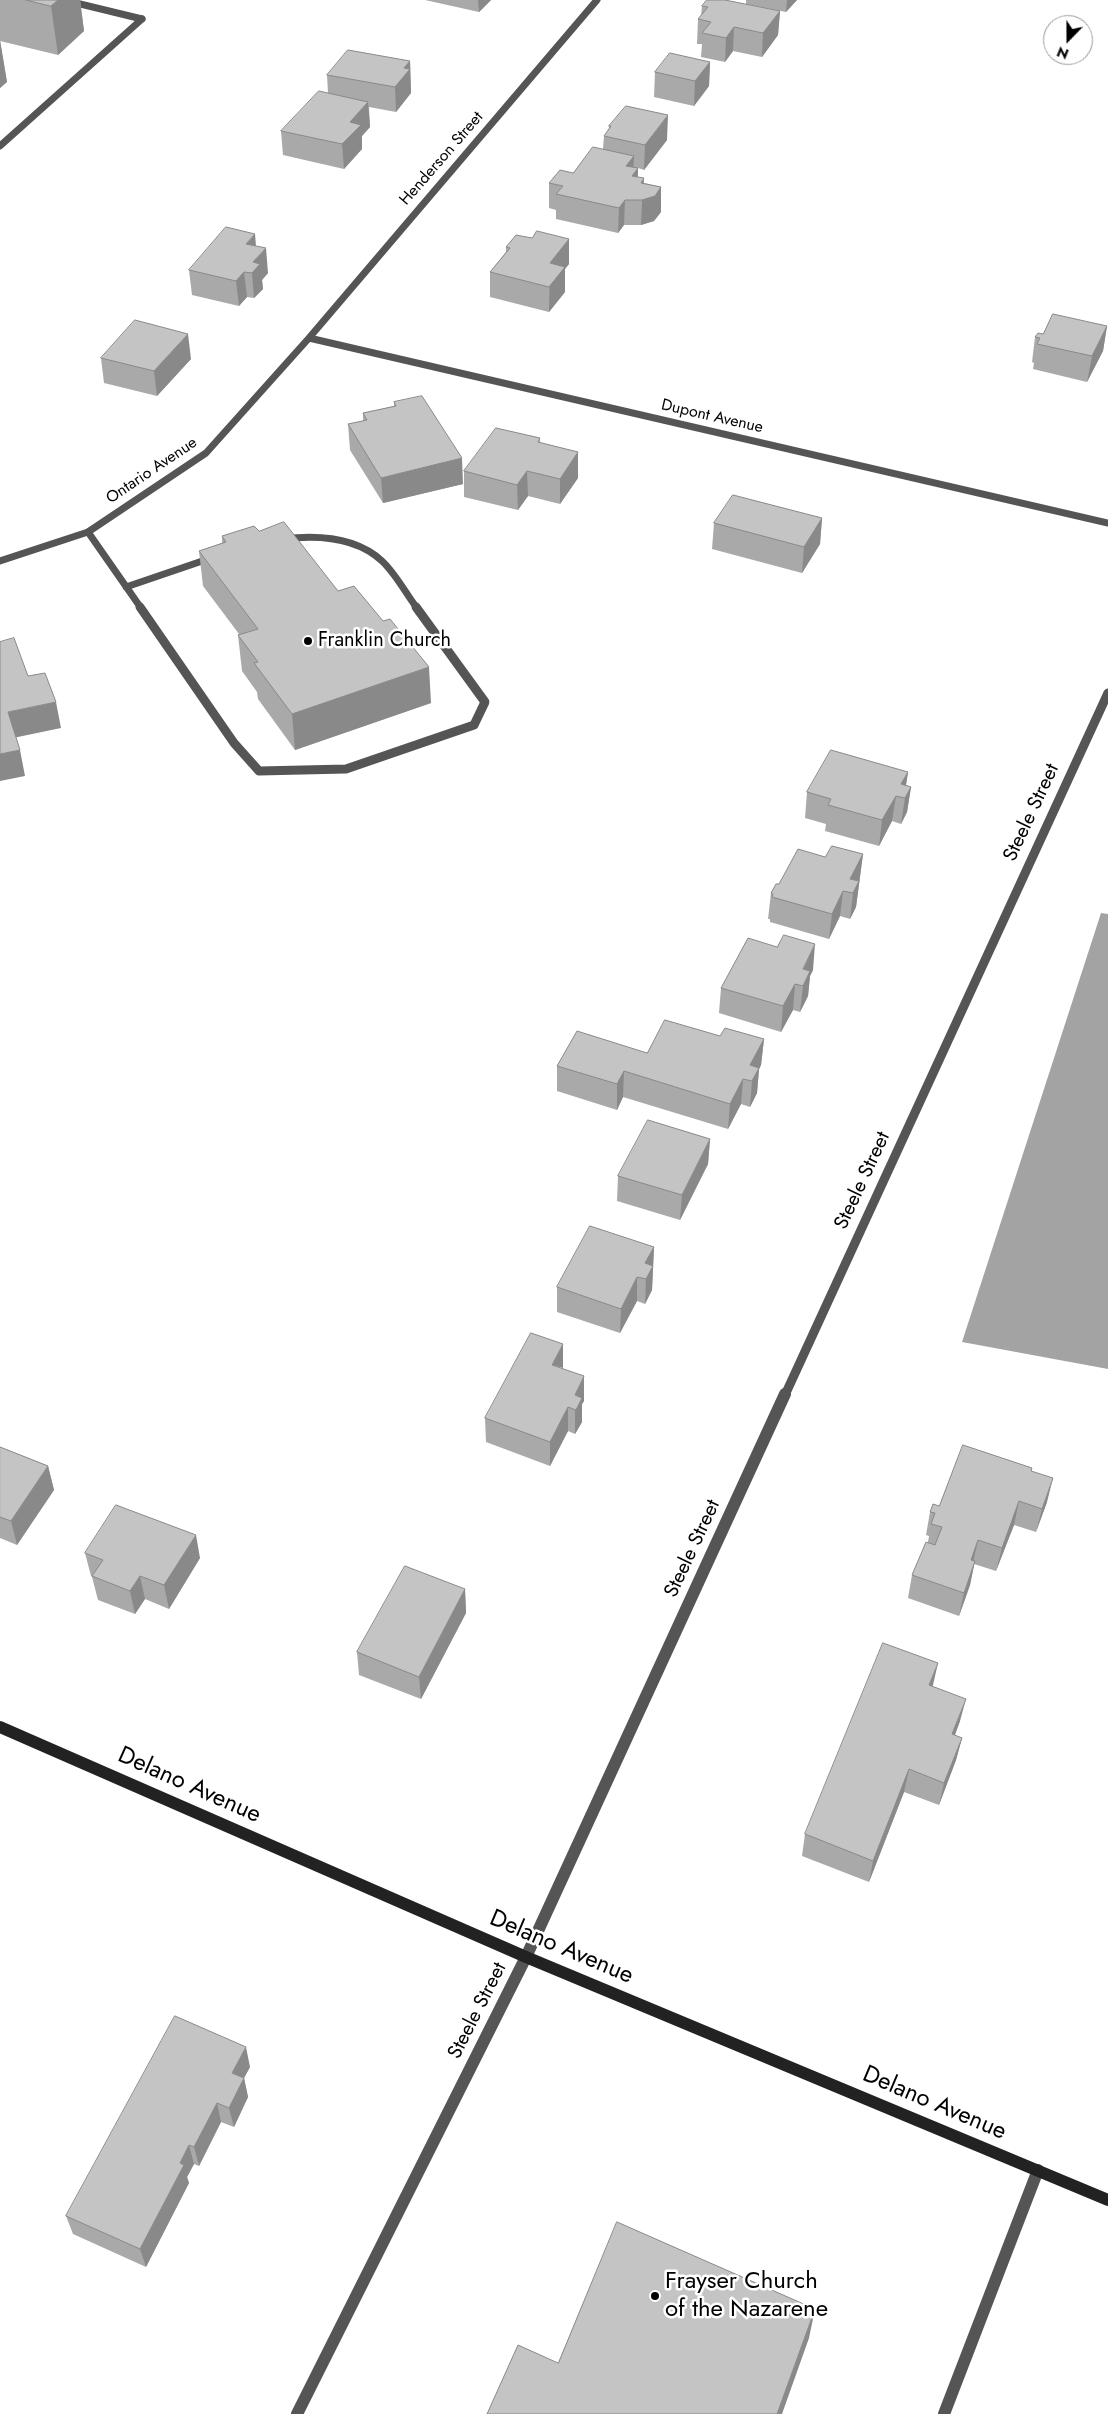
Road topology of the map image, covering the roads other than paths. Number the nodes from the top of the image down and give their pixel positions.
1 (64, 0) edge
2 (598, 0) edge
3 (0, 146) edge
4 (309, 338) junction
5 (1108, 523) edge
6 (88, 532) junction
7 (275, 540) edge
8 (222, 554) edge
9 (0, 561) edge
10 (126, 587) junction
11 (1108, 693) edge
12 (0, 1727) edge
13 (526, 1957) junction
14 (1038, 2170) junction
15 (1108, 2200) edge
16 (297, 2414) edge
17 (944, 2414) edge

1 - 3 street
2 - 4 street, Henderson Street
4 - 5 street, Dupont Avenue
4 - 6 street, Ontario Avenue
6 - 9 street, Ontario Avenue
6 - 10 street
7 - 10 street
8 - 10 street
11 - 13 street, Steele Street
12 - 13 main road, Delano Avenue
13 - 14 main road, Delano Avenue
13 - 16 street, Steele Street
14 - 15 main road, Delano Avenue
14 - 17 street

